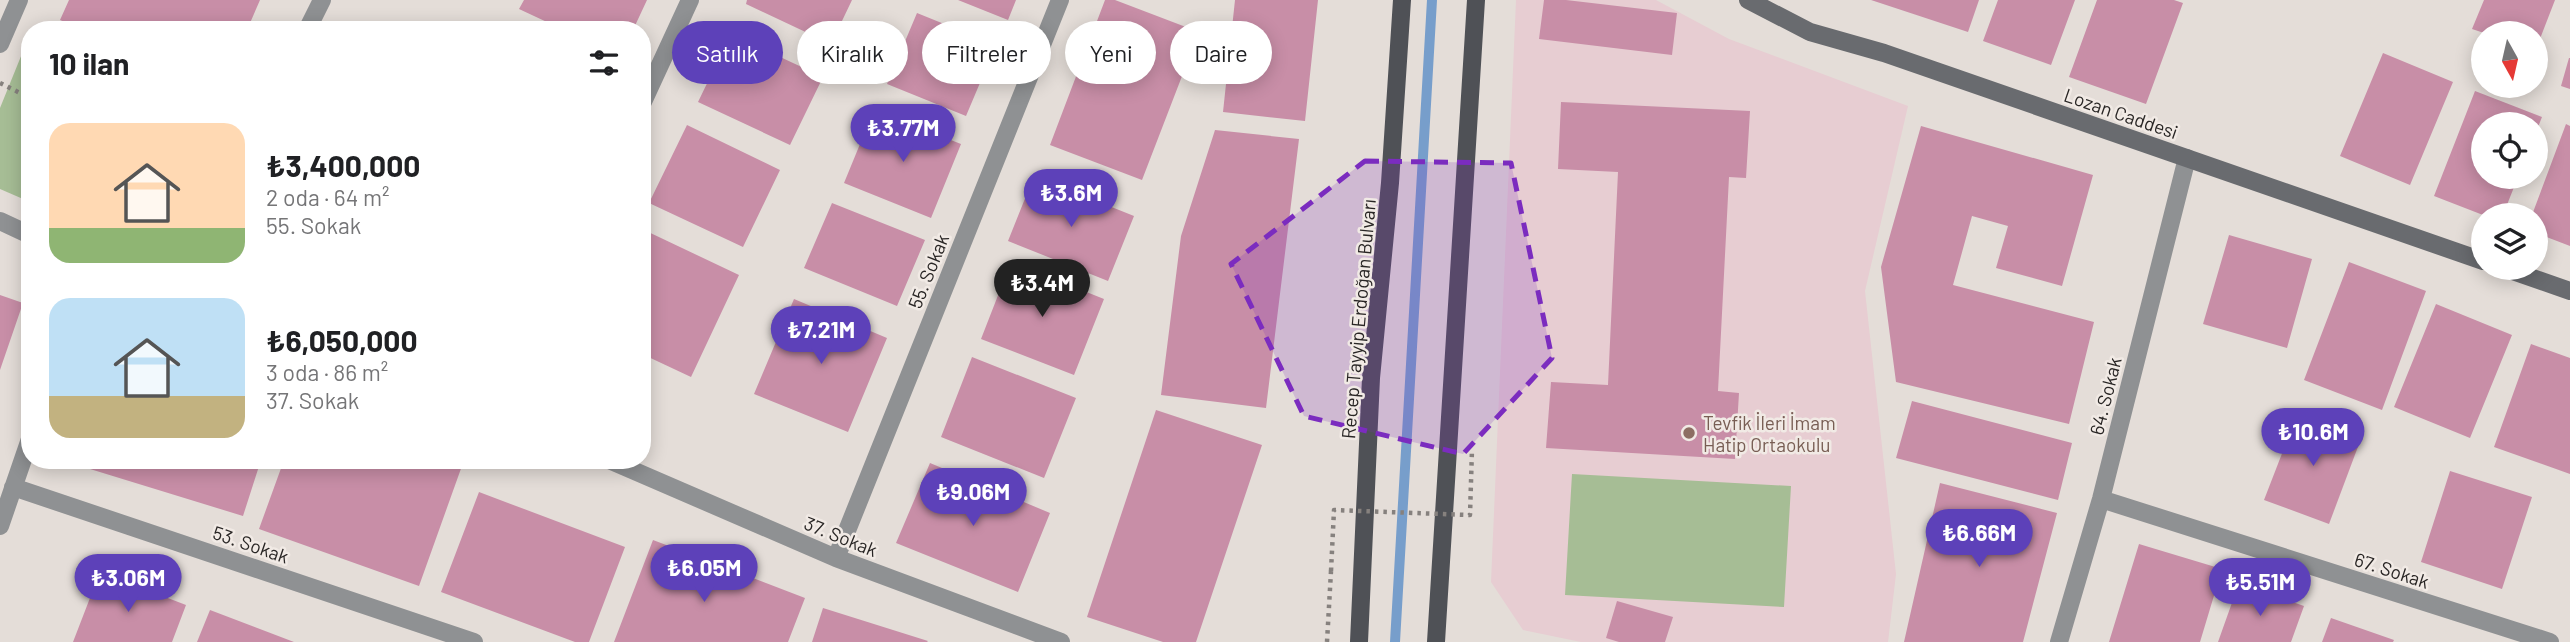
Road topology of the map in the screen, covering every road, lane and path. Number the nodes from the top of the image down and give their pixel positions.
1 (19, 0) edge
2 (322, 0) edge
3 (690, 0) edge
4 (1060, 0) edge
5 (1402, 0) edge
6 (1476, 0) edge
7 (1748, 0) edge
8 (312, 21) edge
9 (0, 44) edge
10 (0, 83) edge
11 (651, 84) edge
12 (21, 94) edge
13 (2187, 158) junction
14 (0, 221) edge
15 (21, 231) edge
16 (2471, 257) edge
17 (2538, 280) edge
18 (2570, 291) edge
19 (1472, 449) dead end
20 (21, 464) edge
21 (630, 469) edge
22 (13, 487) junction
23 (2101, 499) junction
24 (0, 526) edge
25 (836, 558) junction
26 (474, 642) edge
27 (1061, 642) edge
28 (1327, 642) edge
29 (1359, 642) edge
30 (1436, 642) edge
31 (2059, 642) edge
32 (2550, 642) edge

1 - 9 street
2 - 8 street
3 - 11 street
4 - 25 street, 55. Sokak
5 - 29 main road, Recep Tayyip Erdoğan Bulvarı
6 - 30 main road
7 - 13 main road, Lozan Caddesi
10 - 12 path
13 - 16 main road, Lozan Caddesi
13 - 23 street, 64. Sokak
14 - 15 street
17 - 18 main road
19 - 28 path, bridge
20 - 22 street
21 - 25 street, 37. Sokak
22 - 24 street
22 - 26 street, 53. Sokak
23 - 31 street, 64. Sokak
23 - 32 street, 67. Sokak
25 - 27 street, 37. Sokak

